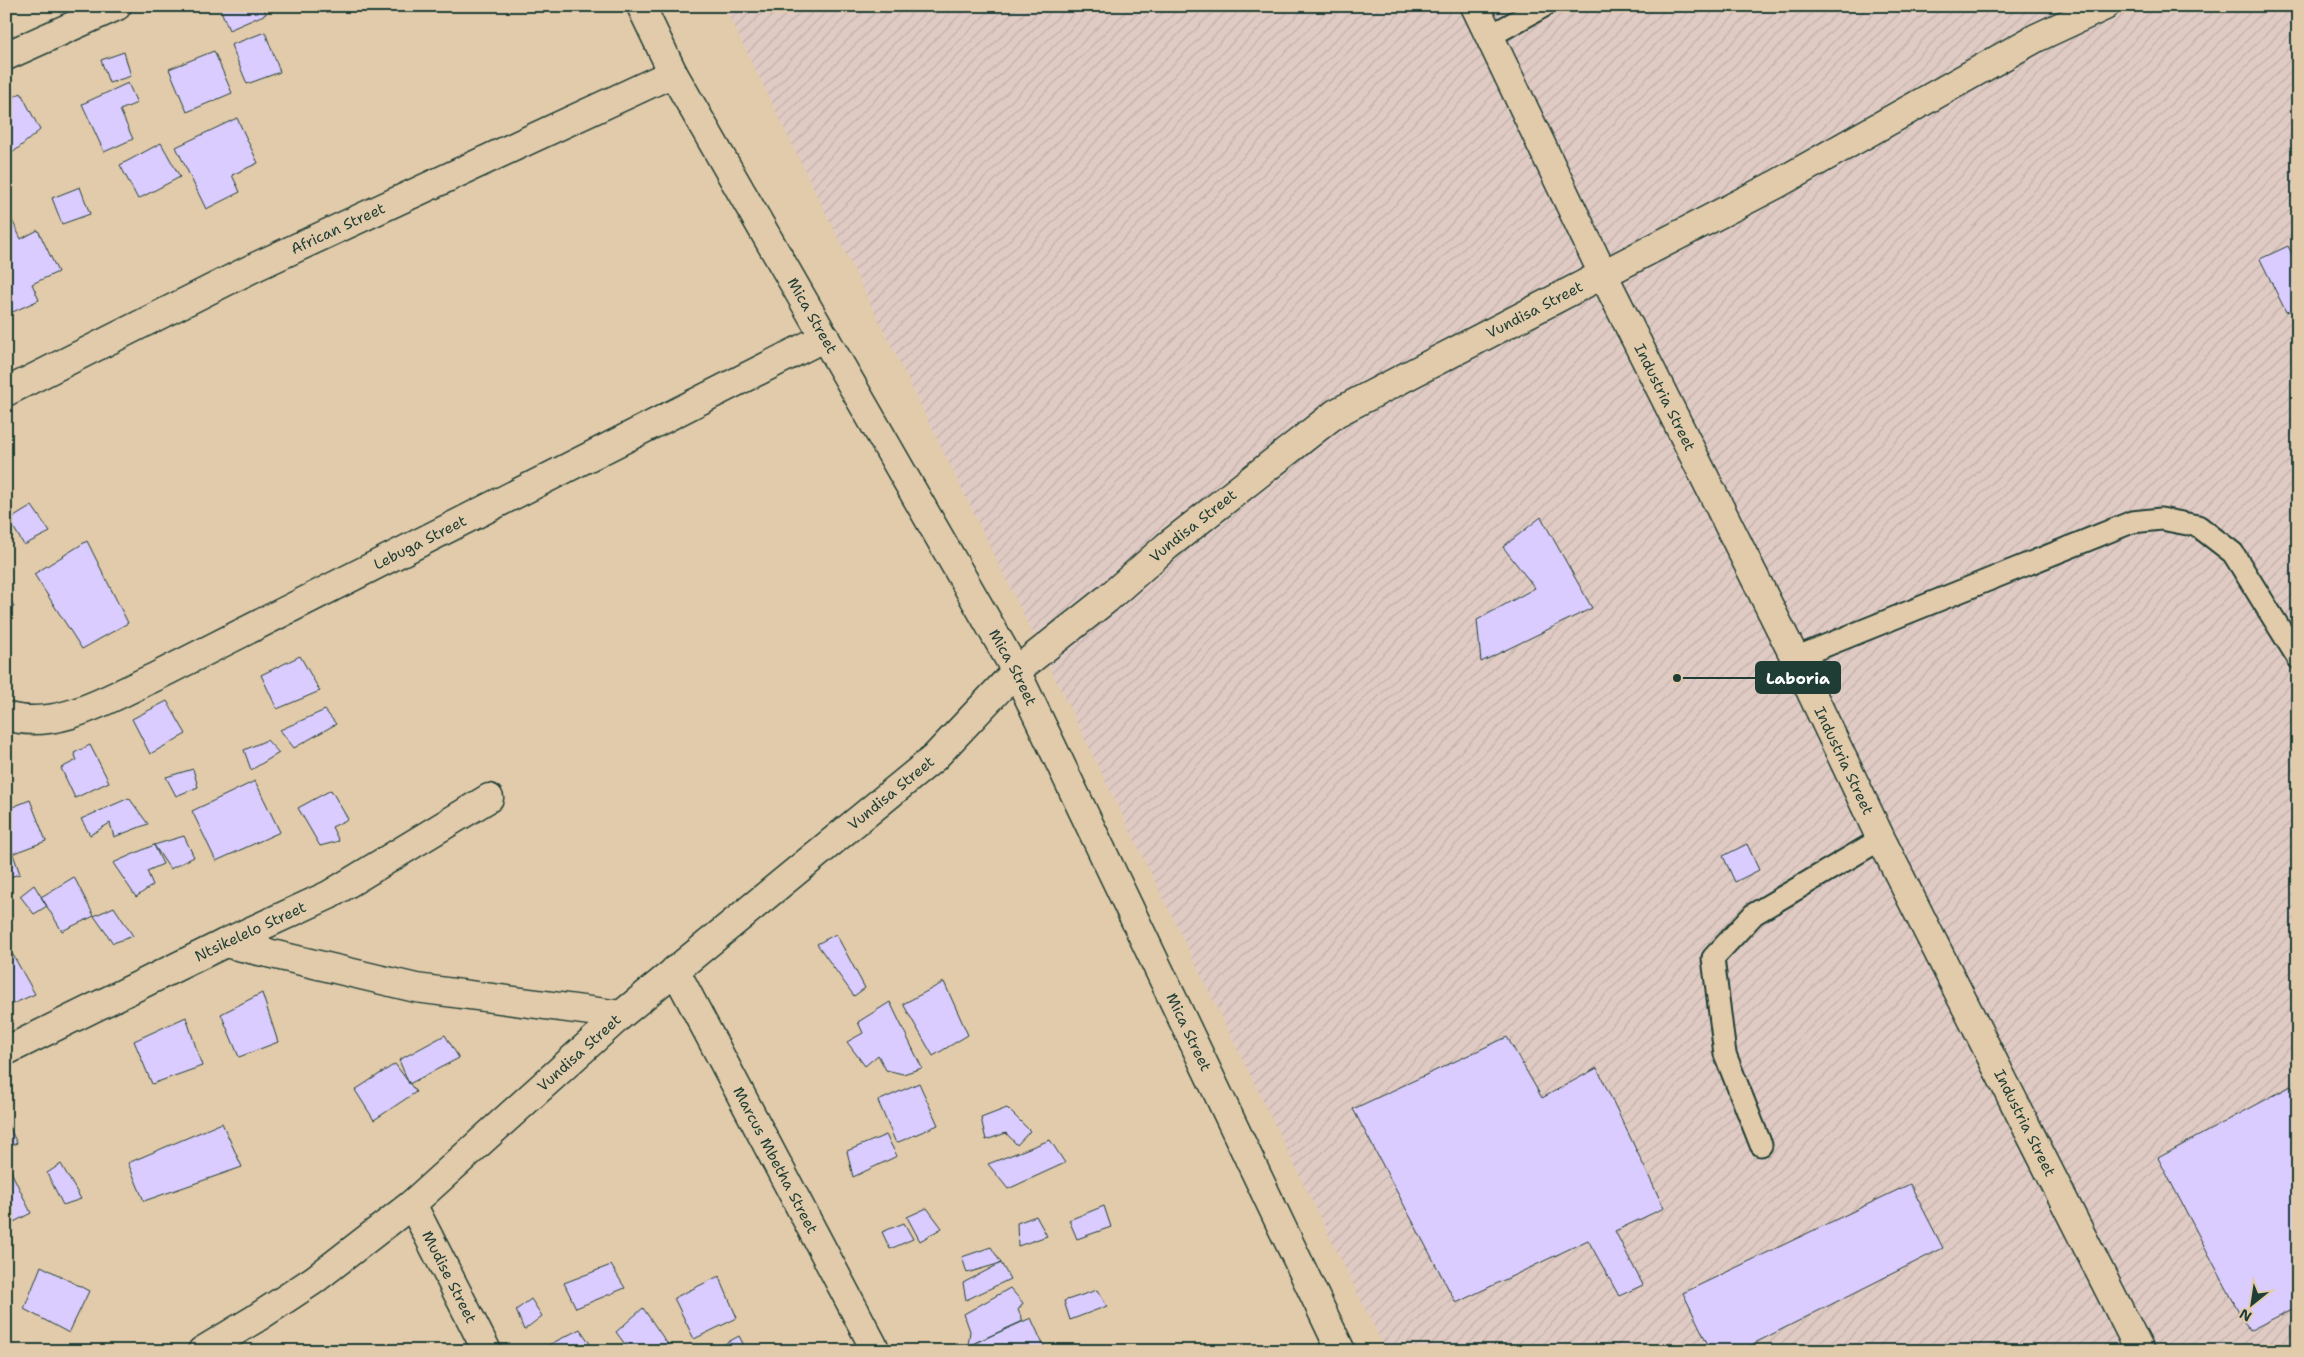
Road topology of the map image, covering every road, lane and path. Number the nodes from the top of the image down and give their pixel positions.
1 (117, 6) edge
2 (641, 6) edge
3 (1475, 6) edge
4 (1544, 6) edge
5 (2105, 6) edge
6 (1490, 36) junction
7 (6, 56) edge
8 (673, 73) junction
9 (1603, 274) junction
10 (825, 337) junction
11 (6, 392) edge
12 (1795, 658) junction
13 (2298, 658) edge
14 (1016, 671) junction
15 (6, 716) edge
16 (489, 798) dead end
17 (1881, 839) junction
18 (225, 943) junction
19 (675, 970) junction
20 (621, 1015) junction
21 (6, 1051) edge
22 (1760, 1146) dead end
23 (412, 1204) junction
24 (202, 1351) edge
25 (487, 1351) edge
26 (876, 1351) edge
27 (1341, 1351) edge
28 (2140, 1351) edge

1 - 7 street
2 - 8 street, Mica Street
3 - 6 street, Industria Street
4 - 6 lane
5 - 9 street, Vundisa Street
6 - 9 street, Industria Street
8 - 10 street, Mica Street
8 - 11 street, African Street
9 - 12 street, Industria Street
9 - 14 street, Vundisa Street
10 - 14 street, Mica Street
10 - 15 street, Lebuga Street
12 - 13 lane
12 - 17 street, Industria Street
14 - 19 street, Vundisa Street
14 - 27 street, Mica Street
16 - 18 street, Ntsikelelo Street
17 - 22 lane
17 - 28 street, Industria Street
18 - 20 street
18 - 21 street, Ntsikelelo Street
19 - 20 street, Vundisa Street
19 - 26 street, Marcus Mbetha Street
20 - 23 street, Vundisa Street
23 - 24 street, Vundisa Street
23 - 25 street, Mudise Street

